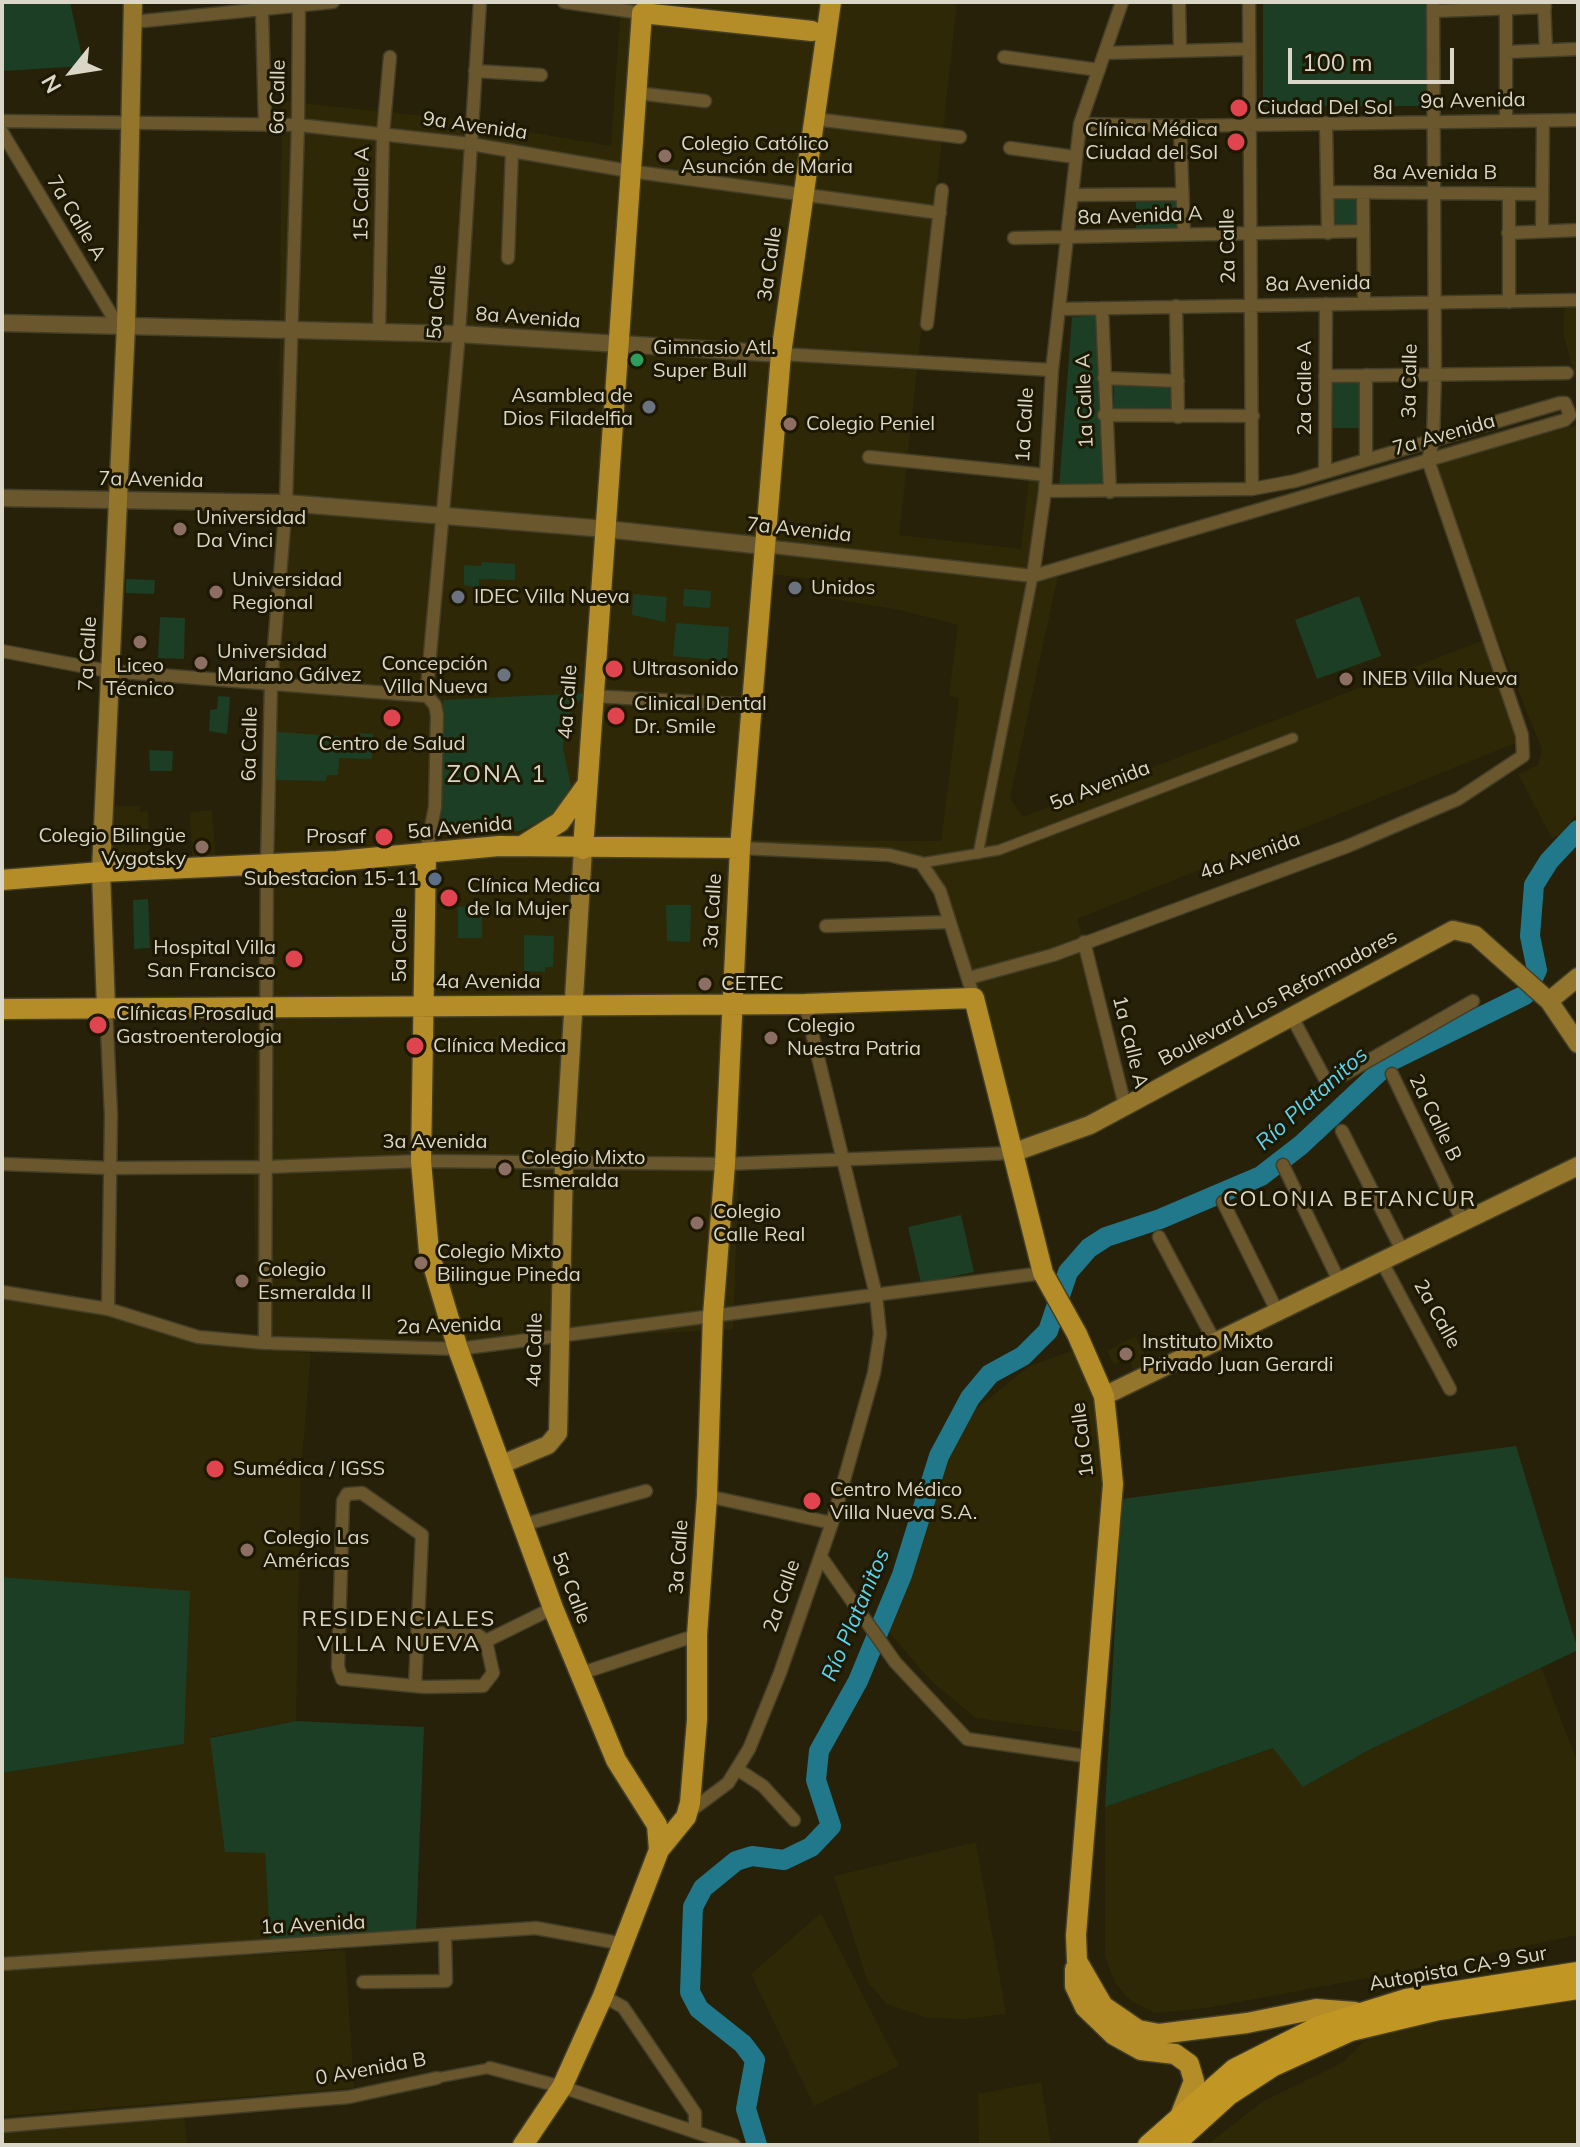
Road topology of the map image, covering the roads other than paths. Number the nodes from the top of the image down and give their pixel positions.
1 (133, 2) edge
2 (189, 2) edge
3 (333, 2) edge
4 (480, 2) edge
5 (564, 2) edge
6 (1122, 2) edge
7 (1179, 2) edge
8 (1249, 2) edge
9 (299, 4) edge
10 (1544, 5) edge
11 (244, 6) edge
12 (1434, 6) edge
13 (642, 8) edge
14 (830, 9) edge
15 (1506, 9) junction
16 (262, 10) junction
17 (190, 17) junction
18 (133, 22) junction
19 (812, 31) junction
20 (825, 48) junction
21 (1249, 49) junction
22 (1578, 49) edge
23 (1180, 50) junction
24 (1546, 50) junction
25 (1506, 52) junction
26 (1105, 53) junction
27 (390, 57) dead end
28 (1004, 57) dead end
29 (1099, 70) junction
30 (475, 71) junction
31 (541, 75) dead end
32 (636, 93) junction
33 (705, 101) dead end
34 (815, 119) junction
35 (1578, 120) edge
36 (2, 121) edge
37 (1506, 121) junction
38 (1543, 121) junction
39 (1434, 122) junction
40 (131, 123) junction
41 (1326, 123) junction
42 (1080, 124) junction
43 (1250, 124) junction
44 (265, 125) junction
45 (298, 125) junction
46 (1180, 126) junction
47 (2, 132) edge
48 (383, 134) junction
49 (960, 137) dead end
50 (471, 144) junction
51 (1010, 148) dead end
52 (512, 151) junction
53 (1075, 157) junction
54 (629, 171) junction
55 (942, 190) dead end
56 (1327, 192) junction
57 (1363, 193) junction
58 (1435, 193) junction
59 (1182, 194) junction
60 (1509, 194) junction
61 (1542, 194) junction
62 (804, 195) junction
63 (1072, 195) junction
64 (940, 213) junction
65 (1578, 230) edge
66 (1363, 231) junction
67 (1542, 231) junction
68 (1251, 232) junction
69 (1328, 233) junction
70 (1508, 233) junction
71 (1184, 234) junction
72 (1014, 238) dead end
73 (1066, 239) junction
74 (508, 258) dead end
75 (1578, 300) edge
76 (1509, 302) junction
77 (1364, 303) junction
78 (1435, 303) junction
79 (1326, 304) junction
80 (1176, 306) junction
81 (1253, 306) junction
82 (1102, 308) junction
83 (1060, 309) junction
84 (2, 323) edge
85 (121, 324) junction
86 (927, 324) dead end
87 (292, 329) junction
88 (379, 333) junction
89 (459, 334) junction
90 (619, 344) junction
91 (781, 354) junction
92 (1052, 370) junction
93 (1435, 373) junction
94 (1567, 373) dead end
95 (1366, 375) junction
96 (1325, 376) junction
97 (1104, 378) junction
98 (1178, 381) junction
99 (1104, 415) junction
100 (1253, 416) junction
101 (1178, 417) junction
102 (1433, 441) junction
103 (869, 457) dead end
104 (1366, 460) junction
105 (1428, 460) junction
106 (1325, 472) junction
107 (1046, 475) junction
108 (1252, 489) junction
109 (1045, 491) junction
110 (1110, 492) junction
111 (2, 498) edge
112 (118, 499) junction
113 (286, 503) junction
114 (442, 515) junction
115 (606, 529) junction
116 (764, 546) junction
117 (1033, 576) junction
118 (2, 651) edge
119 (108, 671) junction
120 (271, 684) junction
121 (427, 696) junction
122 (592, 696) junction
123 (752, 705) junction
124 (1293, 738) dead end
125 (586, 786) junction
126 (522, 846) junction
127 (740, 848) junction
128 (583, 849) junction
129 (426, 853) junction
130 (978, 854) junction
131 (921, 863) junction
132 (267, 864) junction
133 (101, 872) junction
134 (2, 880) edge
135 (950, 922) junction
136 (826, 926) dead end
137 (1084, 942) junction
138 (1578, 977) edge
139 (971, 988) junction
140 (1547, 1000) junction
141 (1473, 1001) dead end
142 (732, 1004) junction
143 (805, 1004) junction
144 (265, 1005) junction
145 (424, 1006) junction
146 (576, 1006) junction
147 (106, 1007) junction
148 (2, 1009) edge
149 (1292, 1017) junction
150 (1578, 1044) edge
151 (1392, 1074) dead end
152 (1125, 1106) junction
153 (1342, 1131) dead end
154 (1012, 1153) junction
155 (421, 1161) junction
156 (845, 1162) junction
157 (564, 1163) junction
158 (2, 1164) edge
159 (725, 1164) junction
160 (1283, 1165) dead end
161 (1578, 1166) edge
162 (267, 1167) junction
163 (109, 1168) junction
164 (1223, 1202) dead end
165 (1463, 1222) junction
166 (1159, 1237) dead end
167 (1403, 1252) junction
168 (1382, 1262) junction
169 (1043, 1273) junction
170 (1340, 1283) junction
171 (2, 1292) edge
172 (876, 1295) junction
173 (108, 1309) junction
174 (1278, 1313) junction
175 (713, 1315) junction
176 (558, 1338) junction
177 (265, 1343) junction
178 (1216, 1344) junction
179 (458, 1349) junction
180 (1450, 1389) dead end
181 (1104, 1396) junction
182 (500, 1465) junction
183 (646, 1491) dead end
184 (707, 1496) junction
185 (832, 1523) junction
186 (522, 1525) junction
187 (821, 1557) junction
188 (553, 1608) junction
189 (418, 1632) junction
190 (697, 1635) junction
191 (486, 1641) junction
192 (579, 1674) junction
193 (421, 1686) junction
194 (1092, 1757) junction
195 (737, 1769) junction
196 (684, 1818) junction
197 (794, 1820) dead end
198 (657, 1825) junction
199 (659, 1850) junction
200 (445, 1937) junction
201 (624, 1944) junction
202 (1077, 1961) junction
203 (2, 1964) edge
204 (1578, 1972) edge
205 (363, 1982) dead end
206 (1578, 1989) edge
207 (603, 1996) junction
208 (1355, 2012) junction
209 (490, 2068) joint
210 (437, 2078) joint
211 (562, 2087) junction
212 (1181, 2114) junction
213 (2, 2126) edge
214 (695, 2132) junction
215 (523, 2145) edge
216 (734, 2145) edge
217 (1148, 2145) edge
218 (1174, 2145) edge

1 - 18 main road, 7a Calle
2 - 17 street
3 - 9 street
4 - 30 street, 5a Calle
5 - 13 street
6 - 26 street, 1a Calle
7 - 23 street
8 - 21 street, 2a Calle
9 - 16 street
9 - 45 street, 6a Calle
10 - 15 street
10 - 24 street
11 - 16 street
11 - 17 street
12 - 15 street
12 - 39 street, 3a Calle
13 - 19 main road
13 - 32 main road, 4a Calle
14 - 19 main road, 3a Calle
14 - 20 main road, 3a Calle
15 - 25 street
16 - 44 street
17 - 18 street
18 - 40 main road, 7a Calle
19 - 20 main road
20 - 34 main road, 3a Calle
21 - 23 street
21 - 43 street, 2a Calle
22 - 24 street
23 - 26 street
24 - 25 street
25 - 37 street
26 - 29 street, 1a Calle
27 - 48 street, 15 Calle A
28 - 29 street
29 - 42 street, 1a Calle
30 - 31 street
30 - 50 street, 5a Calle
32 - 33 street
32 - 54 main road, 4a Calle
34 - 49 street
34 - 62 main road, 3a Calle
35 - 38 street, 9a Avenida
36 - 40 street, 9a Avenida
37 - 38 street, 9a Avenida
37 - 39 street, 9a Avenida
38 - 61 street
39 - 41 street, 9a Avenida
39 - 58 street, 3a Calle
40 - 44 street, 9a Avenida
40 - 85 main road, 7a Calle
41 - 43 street, 9a Avenida
41 - 56 street
42 - 46 street, 9a Avenida
42 - 53 street, 1a Calle
43 - 46 street, 9a Avenida
43 - 68 street, 2a Calle
44 - 45 street, 9a Avenida
45 - 48 street, 9a Avenida
45 - 87 street, 6a Calle
46 - 59 street
47 - 85 street, 7a Calle A
48 - 50 street, 9a Avenida
48 - 88 street, 15 Calle A
50 - 52 street, 9a Avenida
50 - 89 street, 5a Calle
51 - 53 street
52 - 54 street, 9a Avenida
52 - 74 street
53 - 63 street, 1a Calle
54 - 62 street, 9a Avenida
54 - 90 main road, 4a Calle
55 - 64 street
56 - 57 street, 8a Avenida B
56 - 69 street
57 - 58 street, 8a Avenida B
57 - 66 street
58 - 60 street, 8a Avenida B
58 - 78 street, 3a Calle
59 - 63 street
59 - 71 street
60 - 61 street, 8a Avenida B
60 - 70 street
61 - 67 street
62 - 64 street, 9a Avenida
62 - 91 main road, 3a Calle
63 - 73 street, 1a Calle
64 - 86 street
65 - 67 street
66 - 69 street, 8a Avenida A
66 - 77 street
67 - 70 street
68 - 69 street, 8a Avenida A
68 - 71 street, 8a Avenida A
68 - 81 street, 2a Calle
70 - 76 street
71 - 73 street, 8a Avenida A
72 - 73 street, 8a Avenida A
73 - 83 street, 1a Calle
75 - 76 street, 8a Avenida
76 - 78 street, 8a Avenida
77 - 78 street, 8a Avenida
77 - 79 street, 8a Avenida
78 - 93 street, 3a Calle
79 - 81 street, 8a Avenida
79 - 96 street, 2a Calle A
80 - 81 street, 8a Avenida
80 - 82 street, 8a Avenida
80 - 98 street
81 - 100 street, 2a Calle
82 - 83 street, 8a Avenida
82 - 97 street, 1a Calle A
83 - 92 street, 1a Calle
84 - 85 street, 8a Avenida
85 - 87 street, 8a Avenida
85 - 112 main road, 7a Calle
87 - 88 street, 8a Avenida
87 - 113 street, 6a Calle
88 - 89 street, 8a Avenida
89 - 90 street, 8a Avenida
89 - 114 street, 5a Calle
90 - 91 street, 8a Avenida
90 - 115 main road, 4a Calle
91 - 92 street, 8a Avenida
91 - 116 main road, 3a Calle
92 - 107 street, 1a Calle
93 - 94 street
93 - 95 street
93 - 102 street, 3a Calle
95 - 96 street
95 - 104 street
96 - 106 street, 2a Calle A
97 - 98 street
97 - 99 street, 1a Calle A
98 - 101 street
99 - 101 street
99 - 110 street, 1a Calle A
100 - 101 street
100 - 108 street, 2a Calle
102 - 104 street, 7a Avenida
102 - 105 street, 3a Calle
102 - 105 street, 7a Avenida
103 - 107 street
104 - 106 street, 7a Avenida
105 - 117 street, 7a Avenida
105 - 137 street, 4a Avenida
106 - 108 street, 7a Avenida
107 - 109 street, 1a Calle
108 - 110 street, 7a Avenida
109 - 110 street, 7a Avenida
109 - 117 street, 1a Calle
111 - 112 street, 7a Avenida
112 - 113 street, 7a Avenida
112 - 119 main road, 7a Calle
113 - 114 street, 7a Avenida
113 - 120 street, 6a Calle
114 - 115 street, 7a Avenida
114 - 121 street, 5a Calle
115 - 116 street, 7a Avenida
115 - 122 main road, 4a Calle
116 - 117 street, 7a Avenida
116 - 123 main road, 3a Calle
117 - 130 street, 1a Calle
118 - 119 street
119 - 120 street
119 - 133 main road, 7a Calle
120 - 121 street
120 - 132 street, 6a Calle
121 - 129 street, 5a Calle
122 - 123 street
122 - 125 main road, 4a Calle
123 - 127 main road, 3a Calle
124 - 130 street, 5a Avenida
125 - 126 main road
125 - 128 main road, 4a Calle
126 - 128 main road, 5a Avenida
126 - 129 main road, 5a Avenida
127 - 128 main road, 5a Avenida
127 - 131 street, 5a Avenida
127 - 142 main road, 3a Calle
128 - 146 main road, 4a Calle
129 - 132 main road, 5a Avenida
129 - 145 main road, 5a Calle
130 - 131 street, 5a Avenida
131 - 135 street, 1a Calle
132 - 133 main road, 5a Avenida
132 - 144 street, 6a Calle
133 - 134 main road, 5a Avenida
133 - 147 main road, 7a Calle
135 - 136 street
135 - 139 street, 1a Calle
137 - 139 street, 4a Avenida
137 - 152 street, 1a Calle A
138 - 140 main road
139 - 143 main road, 4a Avenida
139 - 154 main road, 1a Calle
140 - 149 main road, Boulevard Los Reformadores
140 - 150 main road, Boulevard Los Reformadores
141 - 149 street
142 - 143 main road, 4a Avenida
142 - 146 main road, 4a Avenida
142 - 159 main road, 3a Calle
143 - 156 street, 2a Calle
144 - 145 main road, 4a Avenida
144 - 147 main road, 4a Avenida
144 - 162 street, 6a Calle
145 - 146 main road, 4a Avenida
145 - 155 main road, 5a Calle
146 - 157 main road, 4a Calle
147 - 148 main road, 4a Avenida
147 - 163 street, 7a Calle
149 - 152 main road, Boulevard Los Reformadores
151 - 165 street, 2a Calle B
152 - 154 main road, Boulevard Los Reformadores
153 - 167 street
154 - 156 street, 3a Avenida
154 - 169 main road, 1a Calle
155 - 157 street, 3a Avenida
155 - 162 street, 3a Avenida
155 - 179 main road, 5a Calle
156 - 159 street, 3a Avenida
156 - 172 street, 2a Calle
157 - 159 street, 3a Avenida
157 - 176 main road, 4a Calle
158 - 163 street, 3a Avenida
159 - 175 main road, 3a Calle
160 - 170 street
161 - 165 main road
162 - 163 street, 3a Avenida
162 - 177 street, 6a Calle
163 - 173 street, 7a Calle
164 - 174 street
165 - 167 main road
166 - 178 street
167 - 168 main road
168 - 170 main road
168 - 180 street, 2a Calle
169 - 172 street, 2a Avenida
169 - 181 main road, 1a Calle
170 - 174 main road
171 - 173 street, 2a Avenida
172 - 175 street, 2a Avenida
172 - 185 street, 2a Calle
173 - 177 street, 2a Avenida
174 - 178 main road
175 - 176 street, 2a Avenida
175 - 184 main road, 3a Calle
176 - 179 street, 2a Avenida
176 - 182 main road, 4a Calle
177 - 179 street, 2a Avenida
178 - 181 main road
179 - 182 main road, 5a Calle
181 - 194 main road, 1a Calle
182 - 186 main road, 5a Calle
183 - 186 street
184 - 185 street
184 - 190 main road, 3a Calle
185 - 187 street, 2a Calle
186 - 188 main road, 5a Calle
187 - 194 street
187 - 195 street, 2a Calle
188 - 191 street
188 - 192 main road, 5a Calle
189 - 191 street
189 - 193 street
189 - 193 street
190 - 192 street
190 - 196 main road, 3a Calle
191 - 193 street
192 - 198 main road, 5a Calle
194 - 202 main road, 1a Calle
195 - 196 street, 2a Calle
195 - 197 street
196 - 198 main road
196 - 199 main road, 2a Calle
198 - 199 main road, 5a Calle
199 - 201 main road, 2a Calle
200 - 201 street, 1a Avenida
200 - 203 street, 1a Avenida
200 - 205 street
201 - 207 main road, 2a Calle
202 - 208 main road
202 - 212 main road, 1a Calle
204 - 208 highway, Autopista CA-9 Sur
206 - 218 highway, Autopista CA-9 Sur
207 - 211 main road, 2a Calle
207 - 214 street
208 - 212 highway, Autopista CA-9 Sur
209 - 210 street, 0 Avenida B
209 - 211 street, 0 Avenida B
210 - 213 street, 0 Avenida B
211 - 214 street, 0 Avenida B
211 - 215 main road, 2a Calle
212 - 217 highway, Autopista CA-9 Sur
214 - 216 street, 0 Avenida B

